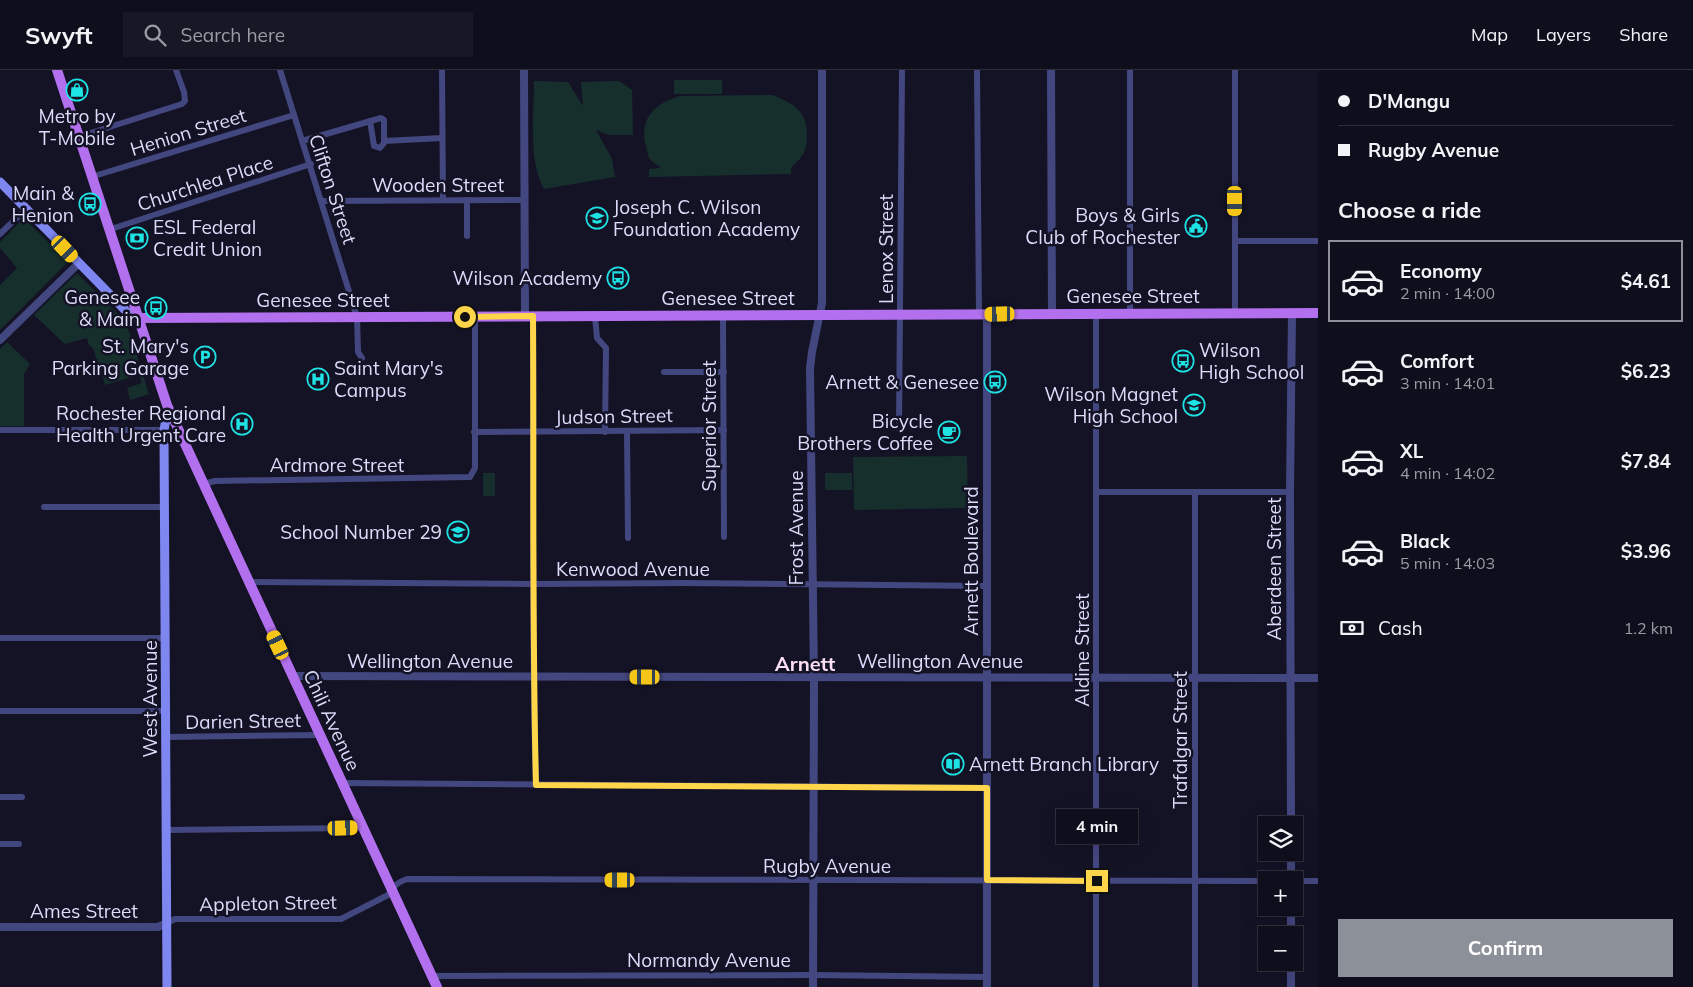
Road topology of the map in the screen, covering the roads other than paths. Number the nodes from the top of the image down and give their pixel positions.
1 (57, 70) edge
2 (176, 70) edge
3 (280, 70) edge
4 (442, 70) edge
5 (524, 70) edge
6 (822, 70) edge
7 (902, 70) edge
8 (977, 70) edge
9 (1051, 70) edge
10 (1130, 70) edge
11 (1235, 70) edge
12 (294, 115) junction
13 (370, 121) junction
14 (78, 137) junction
15 (442, 138) junction
16 (384, 141) junction
17 (302, 142) junction
18 (311, 164) junction
19 (91, 177) junction
20 (0, 182) edge
21 (443, 200) junction
22 (467, 200) junction
23 (525, 200) junction
24 (322, 201) junction
25 (26, 208) junction
26 (108, 230) junction
27 (0, 234) edge
28 (467, 236) dead end
29 (1235, 241) junction
30 (1318, 241) edge
31 (79, 262) junction
32 (1235, 313) junction
33 (1292, 313) junction
34 (1318, 313) edge
35 (983, 314) junction
36 (1052, 314) junction
37 (1096, 314) junction
38 (1130, 314) junction
39 (820, 315) junction
40 (900, 315) junction
41 (529, 316) junction
42 (595, 316) junction
43 (723, 316) junction
44 (357, 317) junction
45 (475, 317) junction
46 (138, 318) junction
47 (0, 340) edge
48 (362, 358) dead end
49 (664, 372) dead end
50 (724, 372) junction
51 (170, 413) junction
52 (899, 429) dead end
53 (0, 430) edge
54 (164, 430) junction
55 (724, 430) junction
56 (474, 432) junction
57 (534, 432) junction
58 (605, 432) junction
59 (627, 432) junction
60 (203, 484) junction
61 (1096, 492) junction
62 (1290, 492) junction
63 (1195, 493) junction
64 (44, 507) dead end
65 (165, 507) junction
66 (724, 537) dead end
67 (628, 538) dead end
68 (248, 582) junction
69 (534, 584) junction
70 (812, 584) junction
71 (987, 586) junction
72 (0, 638) edge
73 (166, 638) junction
74 (292, 676) junction
75 (533, 677) junction
76 (814, 677) junction
77 (987, 678) junction
78 (1097, 678) junction
79 (1195, 678) junction
80 (1291, 678) junction
81 (1318, 678) edge
82 (0, 711) edge
83 (166, 711) junction
84 (320, 735) junction
85 (167, 737) junction
86 (342, 783) junction
87 (536, 785) junction
88 (814, 786) junction
89 (987, 788) junction
90 (0, 797) edge
91 (22, 797) dead end
92 (1291, 816) edge
93 (363, 828) junction
94 (167, 830) junction
95 (0, 844) edge
96 (19, 844) dead end
97 (987, 880) junction
98 (1303, 880) edge
99 (813, 881) junction
100 (1097, 881) junction
101 (1196, 881) junction
102 (1258, 881) edge
103 (1318, 881) edge
104 (391, 890) junction
105 (167, 923) junction
106 (0, 927) edge
107 (1291, 971) edge
108 (813, 975) junction
109 (432, 976) junction
110 (987, 977) junction
111 (168, 987) edge
112 (437, 987) edge
113 (813, 987) edge
114 (987, 987) edge
115 (1096, 987) edge
116 (1195, 987) edge
117 (1291, 987) edge

1 - 14 main road, Chili Avenue
2 - 14 street
3 - 12 street, Clifton Street
4 - 15 street
5 - 23 street
6 - 39 street, Frost Avenue
7 - 40 street, Lenox Street
8 - 35 street, Arnett Boulevard
9 - 36 street
10 - 38 street
11 - 29 street
12 - 17 street, Clifton Street
12 - 19 street, Henion Street
13 - 16 street
13 - 16 street
13 - 17 street
14 - 19 main road, Chili Avenue
15 - 16 street
15 - 21 street
17 - 18 street, Clifton Street
18 - 24 street, Clifton Street
18 - 26 street, Churchlea Place
19 - 26 main road, Chili Avenue
20 - 25 main road
21 - 22 street, Wooden Street
21 - 24 street, Wooden Street
22 - 23 street, Wooden Street
22 - 28 street
23 - 41 street
24 - 44 street, Clifton Street
25 - 27 street
25 - 31 main road
26 - 46 main road, Chili Avenue
29 - 30 street
29 - 32 street
31 - 46 main road
31 - 47 street
32 - 33 main road, Genesee Street
32 - 38 main road, Genesee Street
33 - 34 main road, Genesee Street
33 - 62 street, Aberdeen Street
35 - 36 main road, Genesee Street
35 - 40 main road, Genesee Street
35 - 71 street, Arnett Boulevard
36 - 37 main road, Genesee Street
37 - 38 main road, Genesee Street
37 - 61 street, Aldine Street
39 - 40 main road, Genesee Street
39 - 43 main road, Genesee Street
39 - 70 street, Frost Avenue
40 - 52 street, Lenox Street
41 - 42 main road, Genesee Street
41 - 45 main road, Genesee Street
41 - 57 street
42 - 43 main road, Genesee Street
42 - 58 street
43 - 50 street, Superior Street
44 - 45 main road, Genesee Street
44 - 46 main road, Genesee Street
44 - 48 street, Clifton Street
45 - 56 street
46 - 51 main road, Chili Avenue
49 - 50 street
50 - 55 street, Superior Street
51 - 54 main road, West Avenue
51 - 60 main road, Chili Avenue
53 - 54 street
54 - 65 main road, West Avenue
55 - 59 street, Judson Street
55 - 66 street, Superior Street
56 - 57 street, Judson Street
56 - 60 street, Ardmore Street
57 - 58 street, Judson Street
57 - 69 street
58 - 59 street, Judson Street
59 - 67 street
60 - 68 main road, Chili Avenue
61 - 63 street
61 - 78 street, Aldine Street
62 - 63 street
62 - 80 street, Aberdeen Street
63 - 79 street, Trafalgar Street
64 - 65 street
65 - 73 main road, West Avenue
68 - 69 street, Kenwood Avenue
68 - 74 main road, Chili Avenue
69 - 70 street, Kenwood Avenue
69 - 75 street
70 - 71 street, Kenwood Avenue
70 - 76 street, Frost Avenue
71 - 77 street, Arnett Boulevard
72 - 73 street
73 - 83 main road, West Avenue
74 - 75 street, Wellington Avenue
74 - 84 main road, Chili Avenue
75 - 76 street, Wellington Avenue
75 - 87 street
76 - 77 street, Wellington Avenue
76 - 88 street, Frost Avenue
77 - 78 street, Wellington Avenue
77 - 89 street, Arnett Boulevard
78 - 79 street, Wellington Avenue
78 - 100 street, Aldine Street
79 - 80 street, Wellington Avenue
79 - 101 street, Trafalgar Street
80 - 81 street, Wellington Avenue
80 - 92 street, Aberdeen Street
82 - 83 street
83 - 85 main road, West Avenue
84 - 85 street, Darien Street
84 - 86 main road, Chili Avenue
85 - 94 main road, West Avenue
86 - 87 street
86 - 93 main road, Chili Avenue
87 - 88 street
88 - 89 street
88 - 99 street, Frost Avenue
89 - 97 street, Arnett Boulevard
90 - 91 street
93 - 94 street
93 - 104 main road, Chili Avenue
94 - 105 main road, West Avenue
95 - 96 street
97 - 99 street, Rugby Avenue
97 - 100 street, Rugby Avenue
97 - 110 street, Arnett Boulevard
98 - 103 street
99 - 104 street, Rugby Avenue
99 - 108 street, Frost Avenue
100 - 101 street, Rugby Avenue
100 - 115 street, Aldine Street
101 - 102 street, Rugby Avenue
101 - 116 street, Trafalgar Street
104 - 105 street, Appleton Street
104 - 109 main road, Chili Avenue
105 - 106 street, Ames Street
105 - 111 main road, West Avenue
107 - 117 street
108 - 109 street, Normandy Avenue
108 - 110 street, Normandy Avenue
108 - 113 street, Frost Avenue
109 - 112 main road, Chili Avenue
110 - 114 street, Arnett Boulevard

